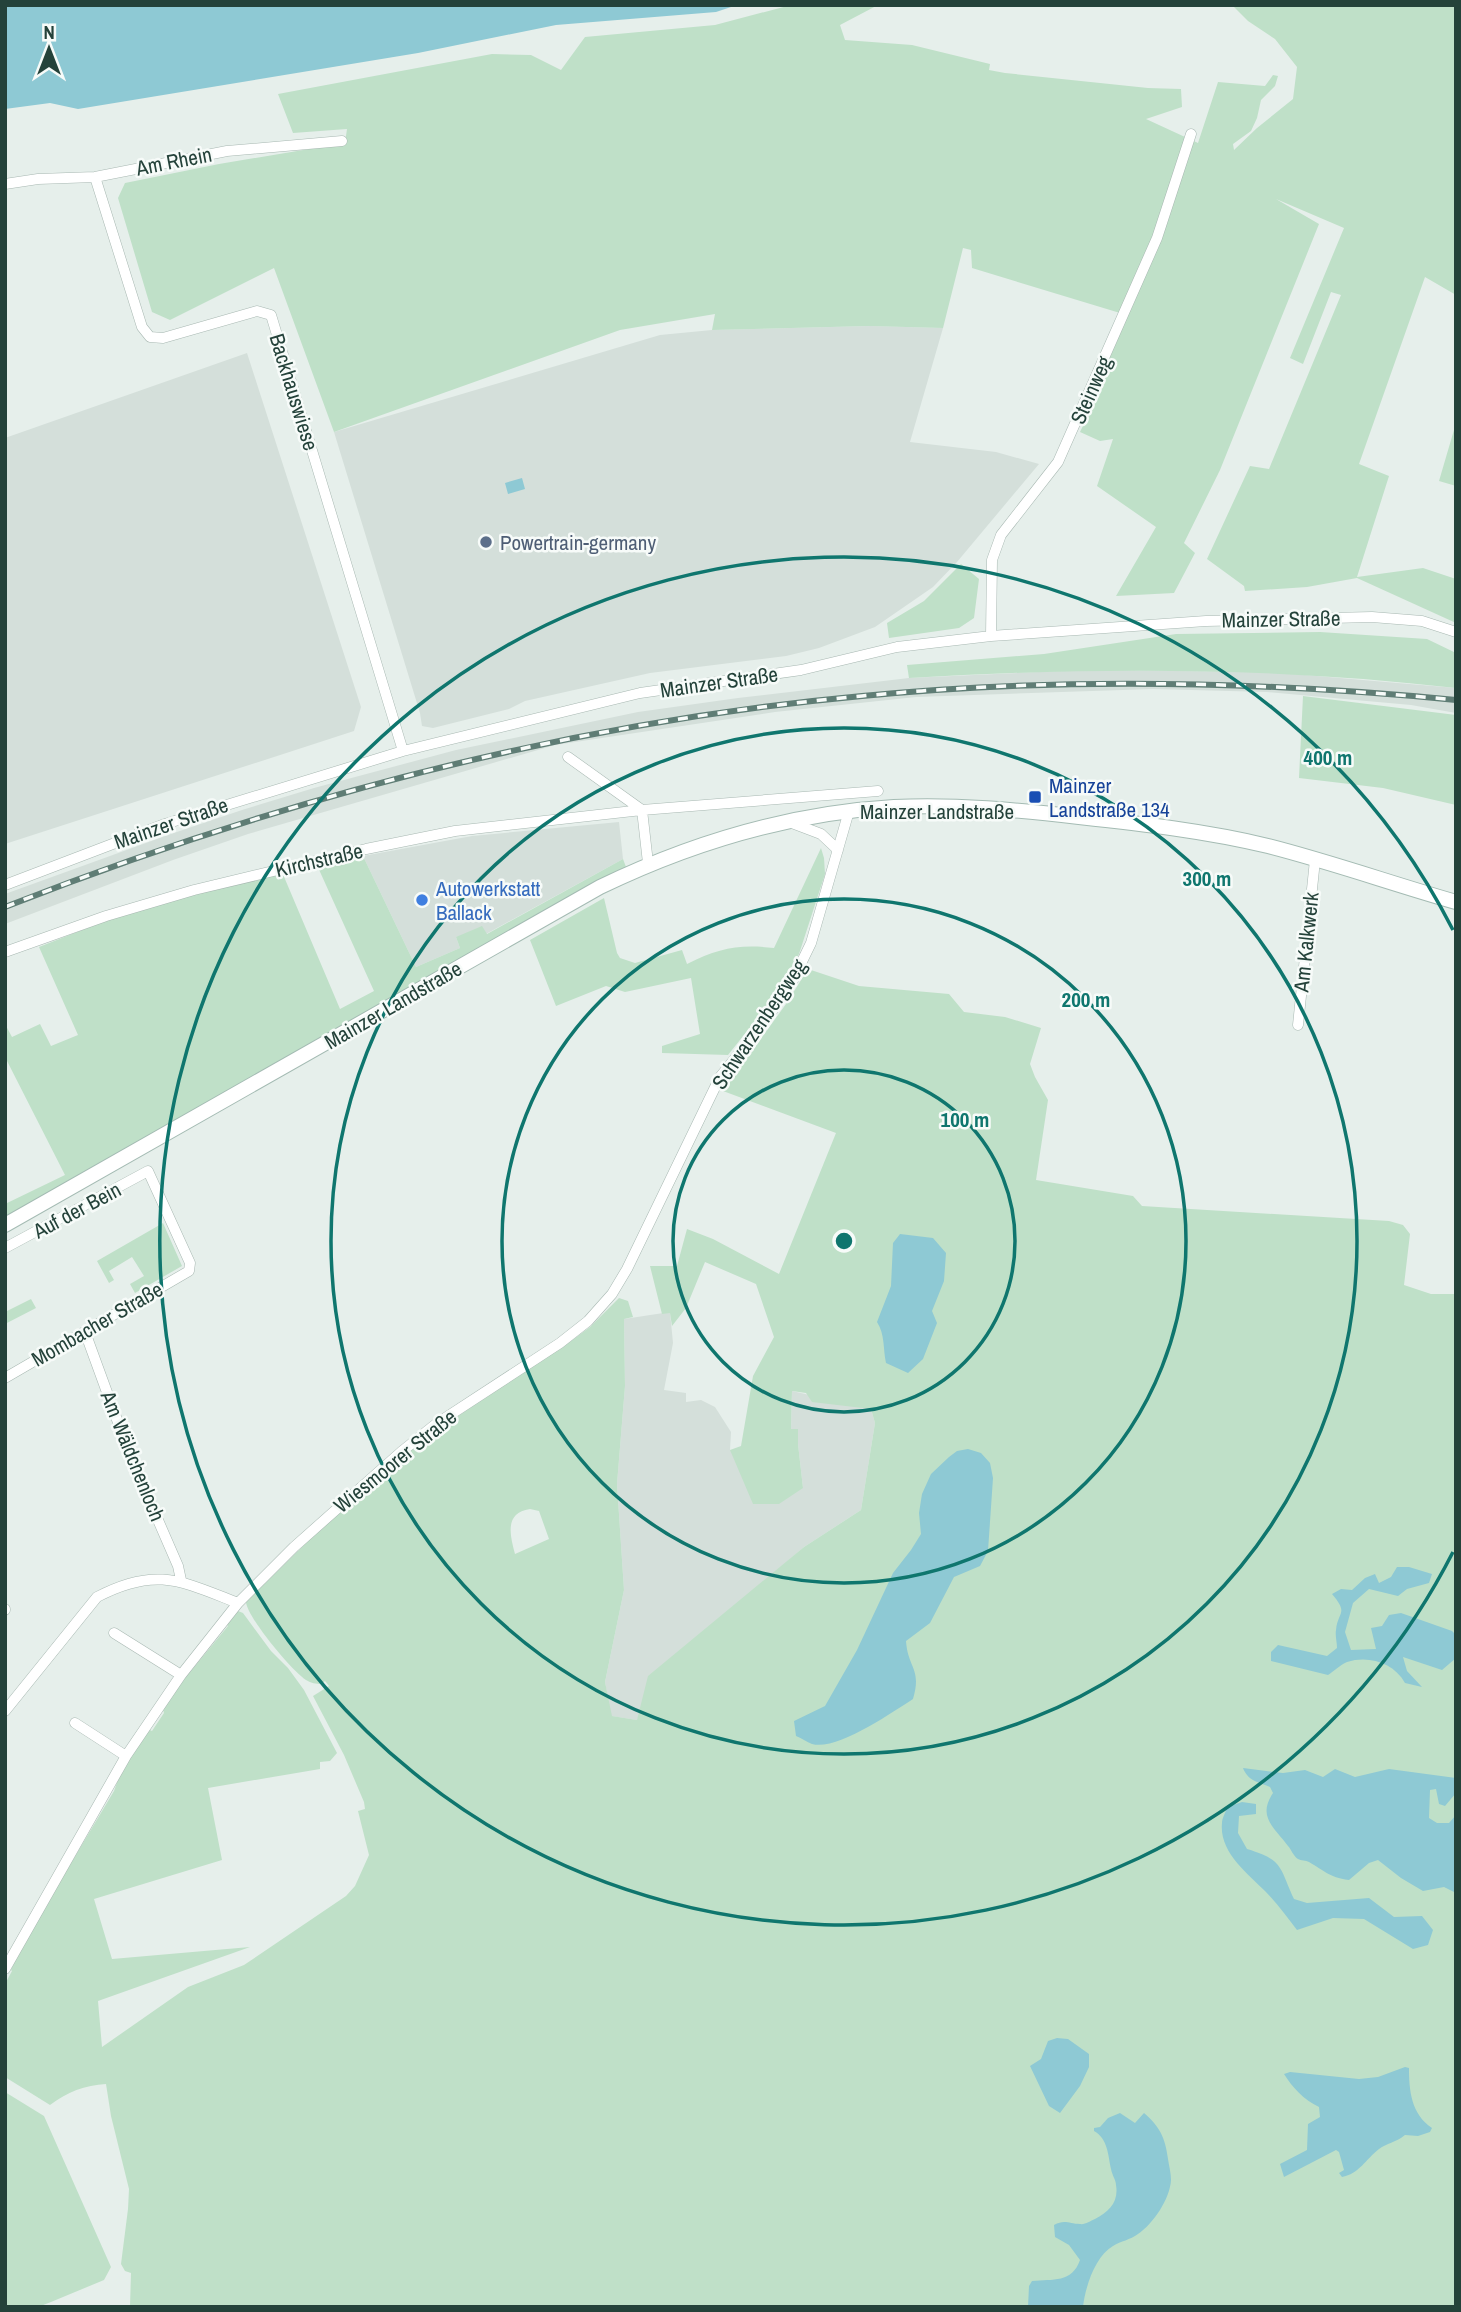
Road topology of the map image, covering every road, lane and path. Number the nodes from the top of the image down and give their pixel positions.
1 (1191, 134) dead end
2 (342, 141) dead end
3 (95, 177) junction
4 (5, 184) edge
5 (1456, 632) edge
6 (991, 636) junction
7 (403, 751) junction
8 (568, 757) dead end
9 (878, 791) dead end
10 (642, 810) junction
11 (849, 811) junction
12 (784, 822) junction
13 (838, 850) junction
14 (1315, 860) junction
15 (648, 863) junction
16 (5, 885) edge
17 (1456, 902) edge
18 (5, 952) edge
19 (1298, 1025) dead end
20 (5, 1225) edge
21 (5, 1248) edge
22 (627, 1269) joint
23 (189, 1271) joint
24 (85, 1332) junction
25 (5, 1378) edge
26 (181, 1580) junction
27 (238, 1603) junction
28 (114, 1633) dead end
29 (181, 1675) junction
30 (5, 1712) edge
31 (75, 1723) dead end
32 (126, 1756) junction
33 (5, 1969) edge

1 - 6 street, Steinweg
2 - 3 street, Am Rhein
3 - 4 street, Am Rhein
3 - 7 street, Backhauswiese
5 - 6 street, Mainzer Straße
6 - 7 street, Mainzer Straße
7 - 16 street, Mainzer Straße
8 - 10 street
9 - 10 street, Kirchstraße
10 - 15 street
10 - 18 street, Kirchstraße
11 - 12 main road, Mainzer Landstraße
11 - 13 street, Schwarzenbergweg
11 - 14 main road, Mainzer Landstraße
12 - 13 street
12 - 15 main road, Mainzer Landstraße
13 - 22 street, Schwarzenbergweg
14 - 17 main road, Mainzer Landstraße
14 - 19 street, Am Kalkwerk
15 - 20 main road, Mainzer Landstraße
21 - 23 street, Auf der Bein
22 - 27 street, Wiesmoorer Straße
23 - 24 street, Mombacher Straße
24 - 25 street, Mombacher Straße
24 - 26 street, Am Wäldchenloch
26 - 27 street
26 - 30 street
27 - 29 street, Wiesmoorer Straße
28 - 29 street
29 - 32 street, Wiesmoorer Straße
31 - 32 street
32 - 33 street, Wiesmoorer Straße

